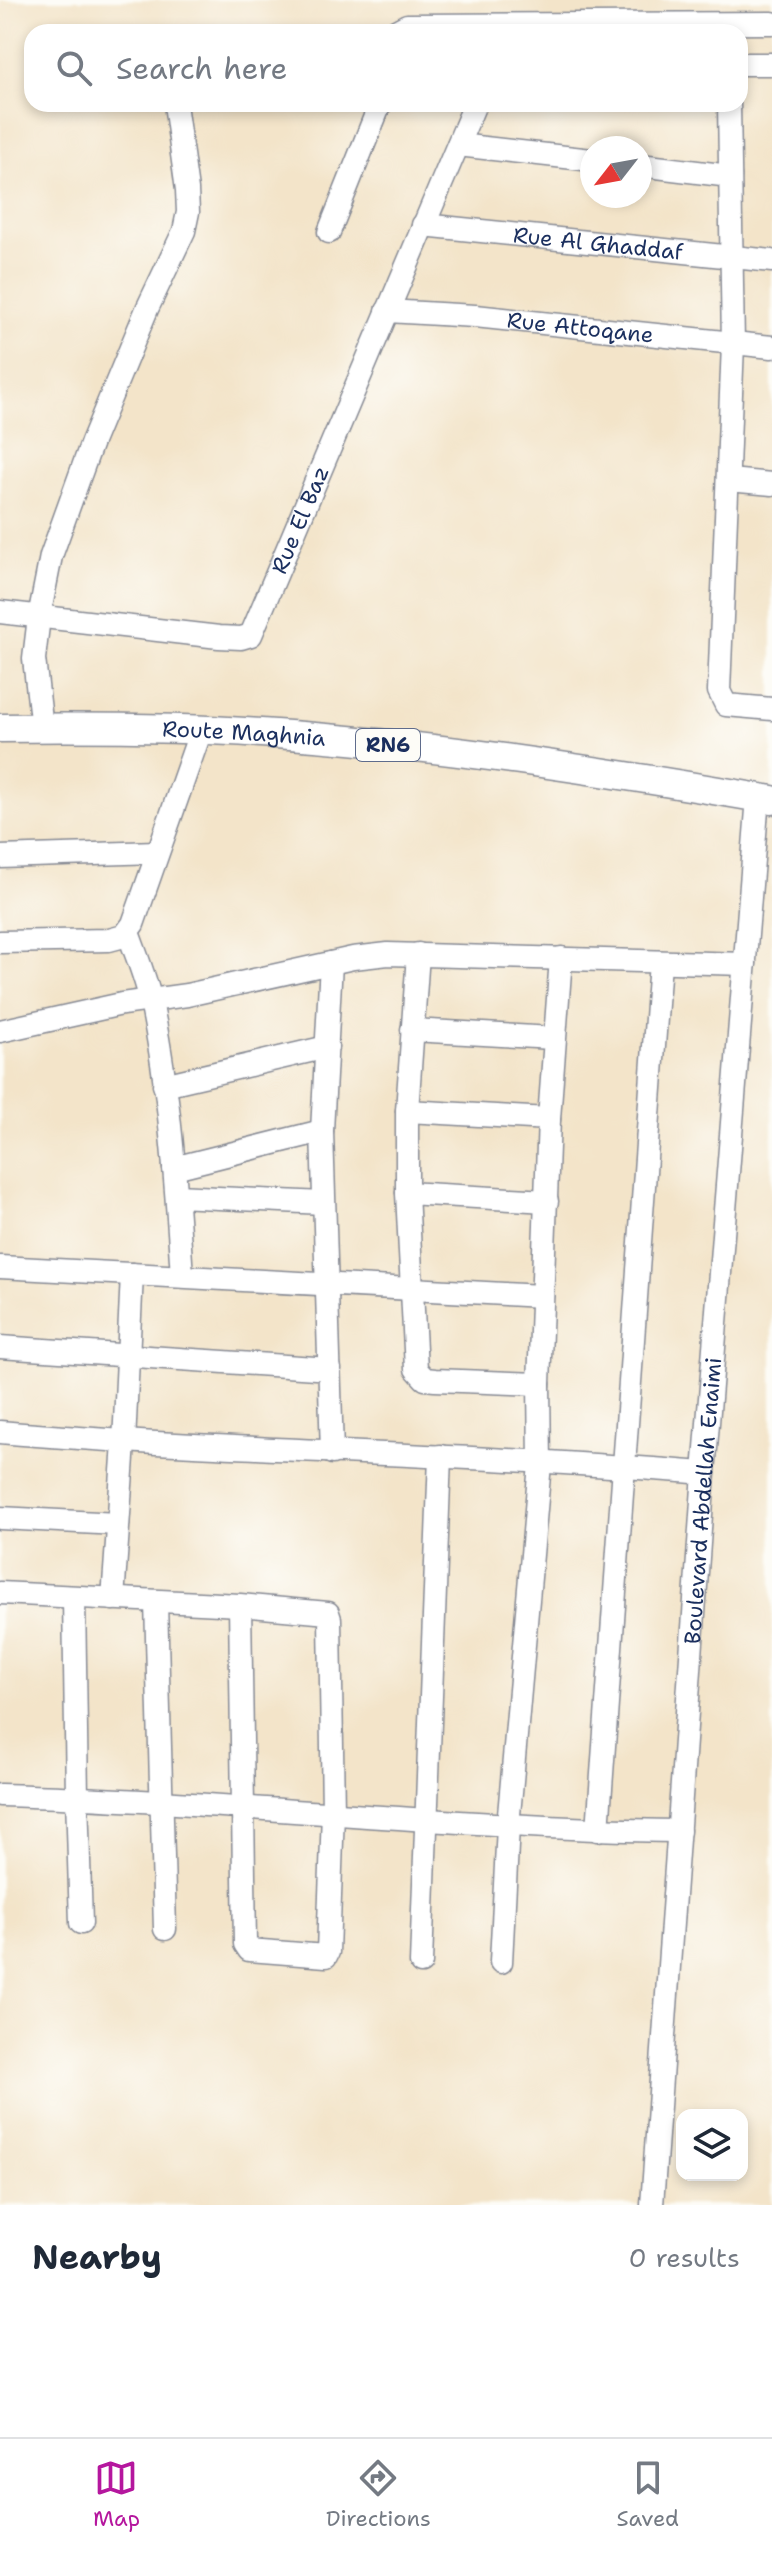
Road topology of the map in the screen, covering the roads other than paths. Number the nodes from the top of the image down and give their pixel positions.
1 (728, 18) edge
2 (772, 23) edge
3 (594, 24) edge
4 (748, 64) edge
5 (772, 64) edge
6 (176, 112) edge
7 (377, 112) edge
8 (472, 112) edge
9 (729, 112) edge
10 (458, 145) junction
11 (580, 159) edge
12 (652, 166) edge
13 (730, 176) junction
14 (423, 225) junction
15 (329, 232) dead end
16 (733, 257) junction
17 (772, 261) edge
18 (387, 311) junction
19 (733, 344) junction
20 (772, 347) edge
21 (729, 480) junction
22 (772, 484) edge
23 (0, 612) edge
24 (39, 617) junction
25 (772, 709) edge
26 (0, 728) edge
27 (42, 728) junction
28 (201, 730) junction
29 (765, 798) edge
30 (157, 852) junction
31 (0, 857) edge
32 (128, 932) junction
33 (0, 942) edge
34 (418, 954) junction
35 (561, 958) junction
36 (660, 962) junction
37 (331, 963) junction
38 (745, 964) junction
39 (150, 1000) junction
40 (412, 1030) junction
41 (0, 1031) edge
42 (553, 1038) junction
43 (327, 1047) junction
44 (164, 1085) junction
45 (407, 1111) junction
46 (549, 1119) junction
47 (322, 1131) junction
48 (174, 1168) junction
49 (407, 1193) junction
50 (177, 1196) junction
51 (547, 1201) junction
52 (323, 1203) junction
53 (0, 1267) edge
54 (132, 1274) junction
55 (182, 1276) junction
56 (326, 1286) junction
57 (412, 1289) junction
58 (542, 1296) junction
59 (0, 1347) edge
60 (128, 1357) junction
61 (330, 1369) junction
62 (539, 1384) junction
63 (0, 1432) edge
64 (124, 1443) junction
65 (332, 1453) junction
66 (440, 1456) junction
67 (540, 1464) junction
68 (626, 1466) junction
69 (704, 1473) junction
70 (0, 1518) edge
71 (118, 1524) junction
72 (0, 1593) edge
73 (74, 1598) junction
74 (113, 1599) junction
75 (156, 1602) junction
76 (240, 1605) junction
77 (0, 1795) edge
78 (77, 1797) junction
79 (161, 1802) junction
80 (244, 1808) junction
81 (333, 1812) junction
82 (425, 1819) junction
83 (508, 1826) junction
84 (598, 1830) junction
85 (679, 1831) junction
86 (81, 1923) dead end
87 (165, 1929) dead end
88 (501, 1962) dead end
89 (421, 1963) dead end
90 (652, 2205) edge

1 - 2 street
1 - 3 street
4 - 5 street
6 - 24 street
7 - 15 street
8 - 10 street, Rue El Baz
9 - 13 street
10 - 11 street
10 - 14 street, Rue El Baz
12 - 13 street
13 - 16 street
14 - 16 street, Rue Al Ghaddaf
14 - 18 street, Rue El Baz
16 - 17 street, Rue Al Ghaddaf
16 - 19 street
18 - 19 street, Rue Attoqane
18 - 24 street, Rue El Baz
19 - 20 street, Rue Attoqane
19 - 21 street
21 - 22 street
21 - 25 street
23 - 24 street
24 - 27 street
26 - 27 main road, Route Maghnia / RN6
27 - 28 main road, Route Maghnia / RN6
28 - 29 main road, Route Maghnia / RN6
28 - 30 street
29 - 38 street, Boulevard Abdellah Enaimi
30 - 31 street
30 - 32 street
32 - 33 street
32 - 39 street
34 - 35 street
34 - 37 street
34 - 40 street
35 - 36 street
35 - 42 street
36 - 38 street
36 - 68 street
37 - 39 street
37 - 43 street
38 - 69 street, Boulevard Abdellah Enaimi
39 - 41 street
39 - 44 street
40 - 42 street
40 - 45 street
42 - 46 street
43 - 44 street
43 - 47 street
44 - 48 street
45 - 46 street
45 - 49 street
46 - 51 street
47 - 48 street
47 - 52 street
48 - 50 street
49 - 51 street
49 - 57 street
50 - 52 street
50 - 55 street
51 - 58 street
52 - 56 street
53 - 54 street
54 - 55 street
54 - 60 street
55 - 56 street
56 - 57 street
56 - 61 street
57 - 58 street
57 - 62 street
58 - 62 street
59 - 60 street
60 - 61 street
60 - 64 street
61 - 65 street
62 - 67 street
63 - 64 street
64 - 65 street
64 - 71 street
65 - 66 street
66 - 67 street
66 - 82 street
67 - 68 street
67 - 83 street
68 - 69 street
68 - 84 street
69 - 85 street, Boulevard Abdellah Enaimi
70 - 71 street
71 - 74 street
72 - 73 street
73 - 74 street
73 - 78 street
74 - 75 street
75 - 76 street
75 - 79 street
76 - 80 street
76 - 81 street
77 - 78 street
78 - 79 street
78 - 86 street
79 - 80 street
79 - 87 street
80 - 81 street
80 - 81 street
81 - 82 street
82 - 83 street
82 - 89 street
83 - 84 street
83 - 88 street
84 - 85 street
85 - 90 street, Boulevard Abdellah Enaimi

